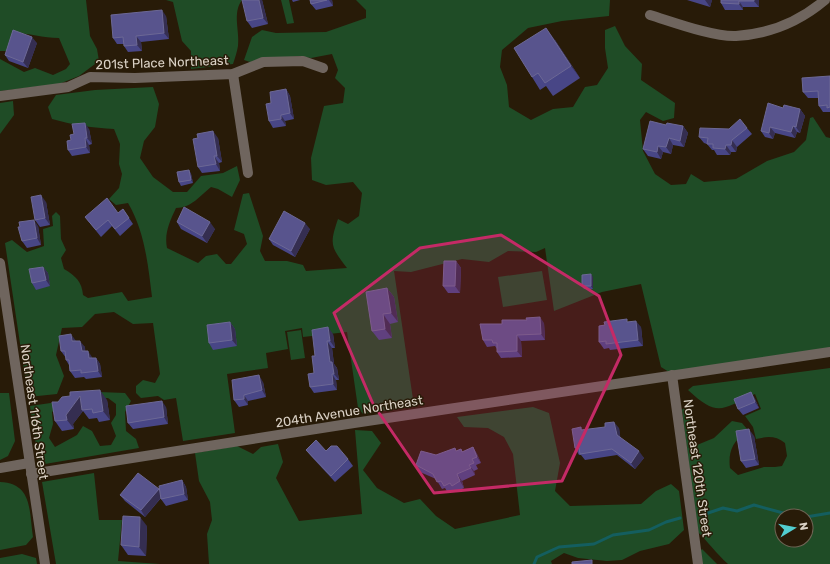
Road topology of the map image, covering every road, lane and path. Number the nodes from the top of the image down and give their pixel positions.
1 (825, 0) edge
2 (650, 15) dead end
3 (324, 68) dead end
4 (233, 74) junction
5 (0, 96) edge
6 (248, 173) dead end
7 (0, 263) edge
8 (830, 352) edge
9 (672, 375) junction
10 (29, 463) junction
11 (0, 468) edge
12 (31, 474) junction
13 (45, 564) edge
14 (698, 564) edge

1 - 2 street
3 - 4 street, 201st Place Northeast
4 - 5 street, 201st Place Northeast
4 - 6 street
7 - 10 street, Northeast 116th Street
8 - 9 street, 204th Avenue Northeast
9 - 12 street, 204th Avenue Northeast
9 - 14 street, Northeast 120th Street
10 - 11 street
10 - 12 street, Northeast 116th Street
12 - 13 street, Northeast 116th Street

